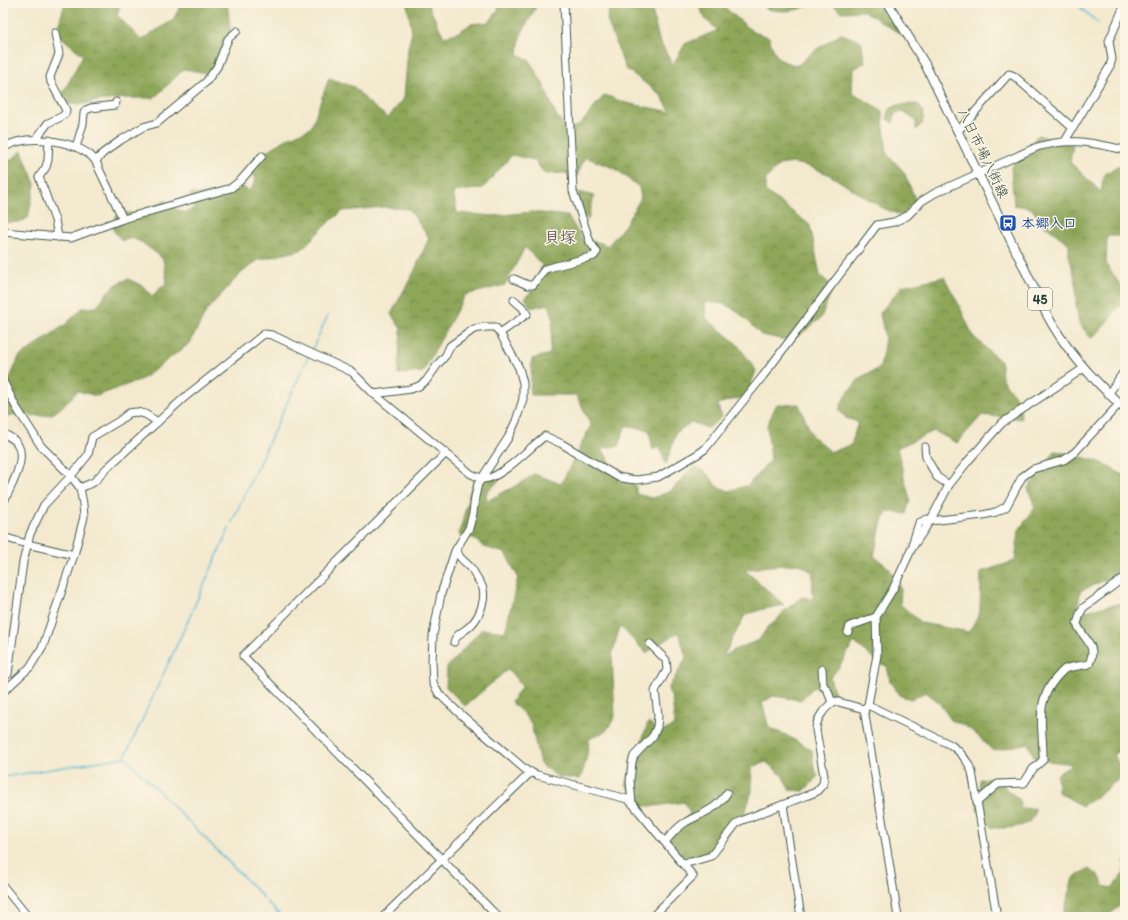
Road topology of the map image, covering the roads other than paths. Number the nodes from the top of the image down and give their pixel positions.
1 (564, 3) edge
2 (888, 3) edge
3 (1125, 4) edge
4 (237, 31) dead end
5 (55, 33) dead end
6 (116, 102) dead end
7 (1073, 128) junction
8 (958, 131) junction
9 (36, 139) junction
10 (49, 140) junction
11 (1065, 141) junction
12 (76, 147) junction
13 (3, 148) edge
14 (1125, 150) edge
15 (262, 156) dead end
16 (96, 160) junction
17 (979, 173) junction
18 (123, 218) junction
19 (3, 232) edge
20 (58, 237) junction
21 (514, 279) dead end
22 (514, 300) dead end
23 (500, 332) junction
24 (1084, 368) junction
25 (1125, 370) edge
26 (3, 381) edge
27 (1109, 393) junction
28 (374, 394) junction
29 (1122, 406) edge
30 (158, 422) junction
31 (3, 433) edge
32 (925, 447) dead end
33 (446, 454) junction
34 (71, 476) junction
35 (483, 479) junction
36 (948, 485) junction
37 (80, 488) junction
38 (5, 492) edge
39 (3, 504) edge
40 (930, 521) junction
41 (3, 537) edge
42 (27, 544) junction
43 (457, 548) junction
44 (74, 555) junction
45 (1125, 577) edge
46 (876, 617) junction
47 (848, 632) dead end
48 (454, 642) dead end
49 (650, 644) dead end
50 (822, 669) dead end
51 (6, 675) edge
52 (18, 678) junction
53 (3, 692) edge
54 (832, 703) junction
55 (866, 707) junction
56 (531, 772) junction
57 (727, 793) dead end
58 (977, 802) junction
59 (632, 803) junction
60 (784, 805) junction
61 (665, 842) junction
62 (441, 860) junction
63 (682, 863) junction
64 (3, 886) edge
65 (28, 917) edge
66 (383, 917) edge
67 (498, 917) edge
68 (652, 917) edge
69 (801, 917) edge
70 (898, 917) edge
71 (997, 917) edge

1 - 21 street
2 - 8 main road, 八日市場八街線 / 45
3 - 7 street
4 - 16 street
5 - 9 street
6 - 12 street
7 - 8 street
7 - 11 street
8 - 17 main road, 八日市場八街線 / 45
9 - 10 street
9 - 13 street
10 - 12 street
10 - 20 street
11 - 14 street
11 - 17 street
12 - 16 street
15 - 18 street
16 - 18 street
17 - 24 main road, 八日市場八街線 / 45
17 - 35 street
18 - 20 street
19 - 20 street
22 - 23 street
23 - 28 street
23 - 35 street
24 - 27 main road, 八日市場八街線 / 45
24 - 36 street
25 - 27 street
26 - 34 street
27 - 29 main road, 八日市場八街線 / 45
28 - 30 street
28 - 33 street
29 - 40 street
30 - 34 street
30 - 37 street
31 - 38 street
32 - 36 street
33 - 35 street
33 - 62 street
34 - 37 street
34 - 42 street
35 - 43 street
36 - 40 street
37 - 44 street
38 - 39 street
40 - 46 street
41 - 42 street
42 - 44 street
42 - 51 street
43 - 48 street
43 - 56 street
44 - 52 street
45 - 58 street
46 - 47 street
46 - 55 street
49 - 59 street
50 - 54 street
51 - 52 street
52 - 53 street
54 - 55 street
54 - 60 street
55 - 58 street
55 - 70 street
56 - 59 street
56 - 62 street
57 - 61 street
58 - 71 street
59 - 61 street
60 - 63 street
60 - 69 street
61 - 63 street
62 - 66 street
62 - 67 street
63 - 68 street
64 - 65 street

